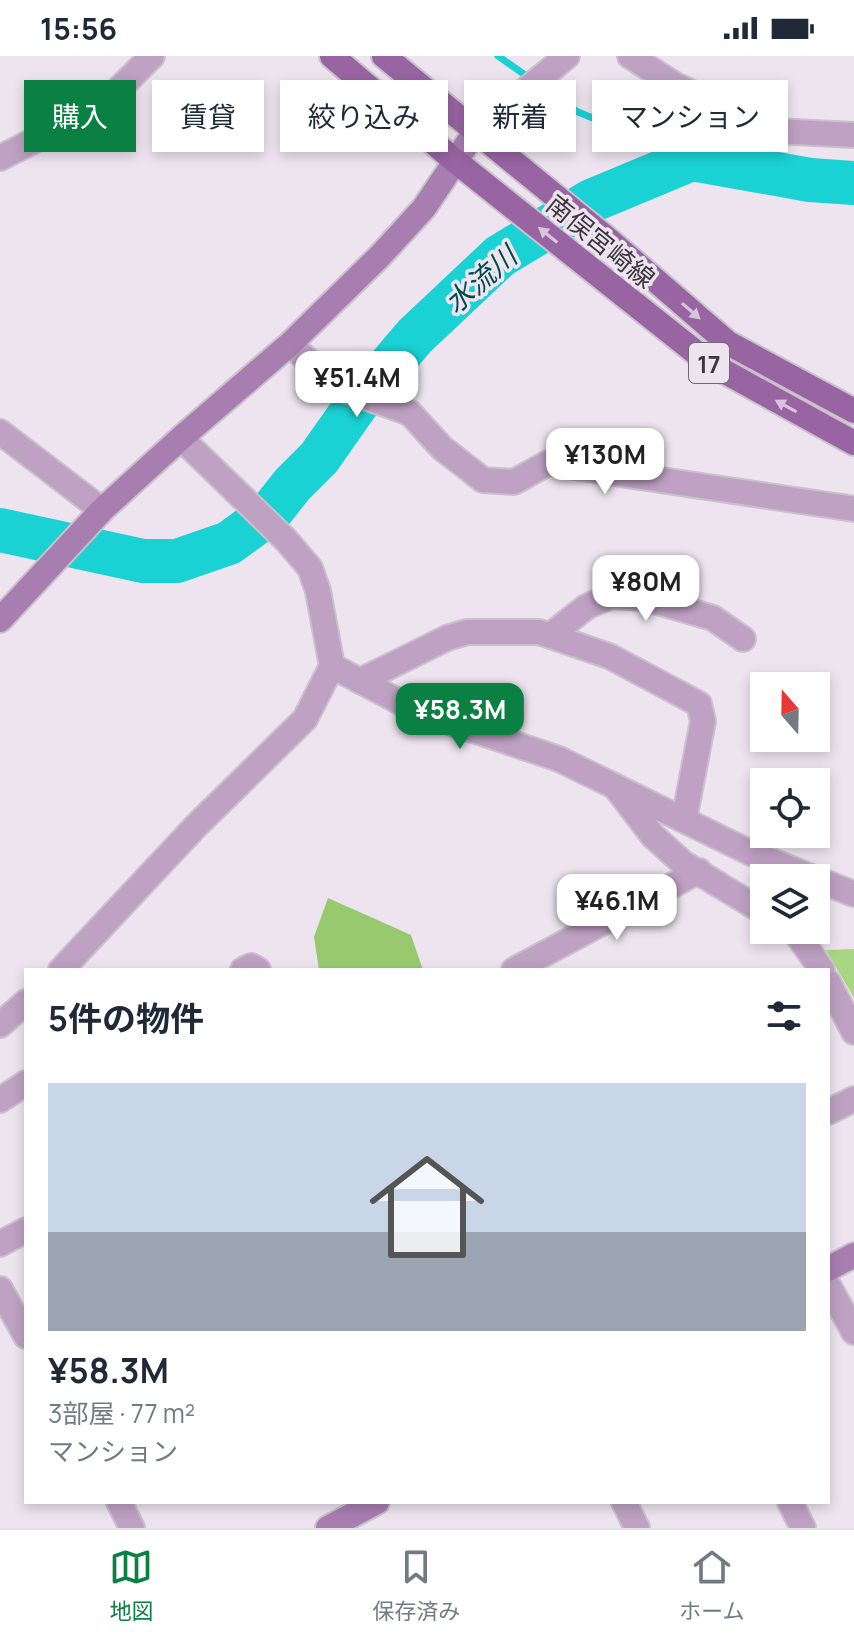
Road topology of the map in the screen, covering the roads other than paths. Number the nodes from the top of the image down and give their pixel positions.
1 (152, 56) edge
2 (332, 56) edge
3 (384, 56) edge
4 (567, 56) edge
5 (630, 56) edge
6 (539, 80) edge
7 (464, 123) edge
8 (854, 135) edge
9 (464, 147) edge
10 (500, 152) edge
11 (0, 158) edge
12 (454, 160) junction
13 (290, 344) junction
14 (854, 411) edge
15 (0, 432) edge
16 (181, 438) junction
17 (854, 443) edge
18 (854, 509) edge
19 (102, 510) junction
20 (0, 620) edge
21 (551, 635) junction
22 (743, 639) dead end
23 (332, 666) junction
24 (360, 681) junction
25 (613, 783) junction
26 (684, 820) junction
27 (779, 864) edge
28 (699, 871) junction
29 (830, 884) edge
30 (854, 894) edge
31 (750, 903) edge
32 (802, 944) edge
33 (63, 968) edge
34 (518, 968) edge
35 (815, 968) edge
36 (830, 992) edge
37 (24, 1004) edge
38 (0, 1025) edge
39 (854, 1032) edge
40 (24, 1084) edge
41 (854, 1099) edge
42 (0, 1100) edge
43 (830, 1111) edge
44 (24, 1231) edge
45 (0, 1244) edge
46 (854, 1255) edge
47 (830, 1268) edge
48 (0, 1289) edge
49 (830, 1289) edge
50 (24, 1332) edge
51 (854, 1332) edge
52 (120, 1504) edge
53 (373, 1504) edge
54 (625, 1504) edge
55 (791, 1504) edge
56 (132, 1528) edge
57 (328, 1528) edge
58 (637, 1528) edge
59 (803, 1528) edge

1 - 11 street
2 - 12 main road, 南俣宮崎線 / 17
3 - 7 main road, 南俣宮崎線 / 17
4 - 6 street
5 - 8 street
9 - 12 street
10 -> 14 main road, 南俣宮崎線 / 17
12 - 13 street
17 -> 12 main road, 南俣宮崎線 / 17
13 - 16 street
13 - 18 street
15 - 19 street
16 - 19 street
16 - 23 street
19 - 20 street
21 - 22 street
21 - 24 street
21 - 26 street
23 - 24 street
23 - 33 street
24 - 25 street
25 - 26 street
25 - 28 street
26 - 27 street
28 - 31 street
28 - 34 street
29 - 30 street
32 - 35 street
36 - 39 street
37 - 38 street
40 - 42 street
41 - 43 street
44 - 45 street
46 - 47 street
48 - 50 street
49 - 51 street
52 - 56 street
53 - 57 street
54 - 58 street
55 - 59 street

